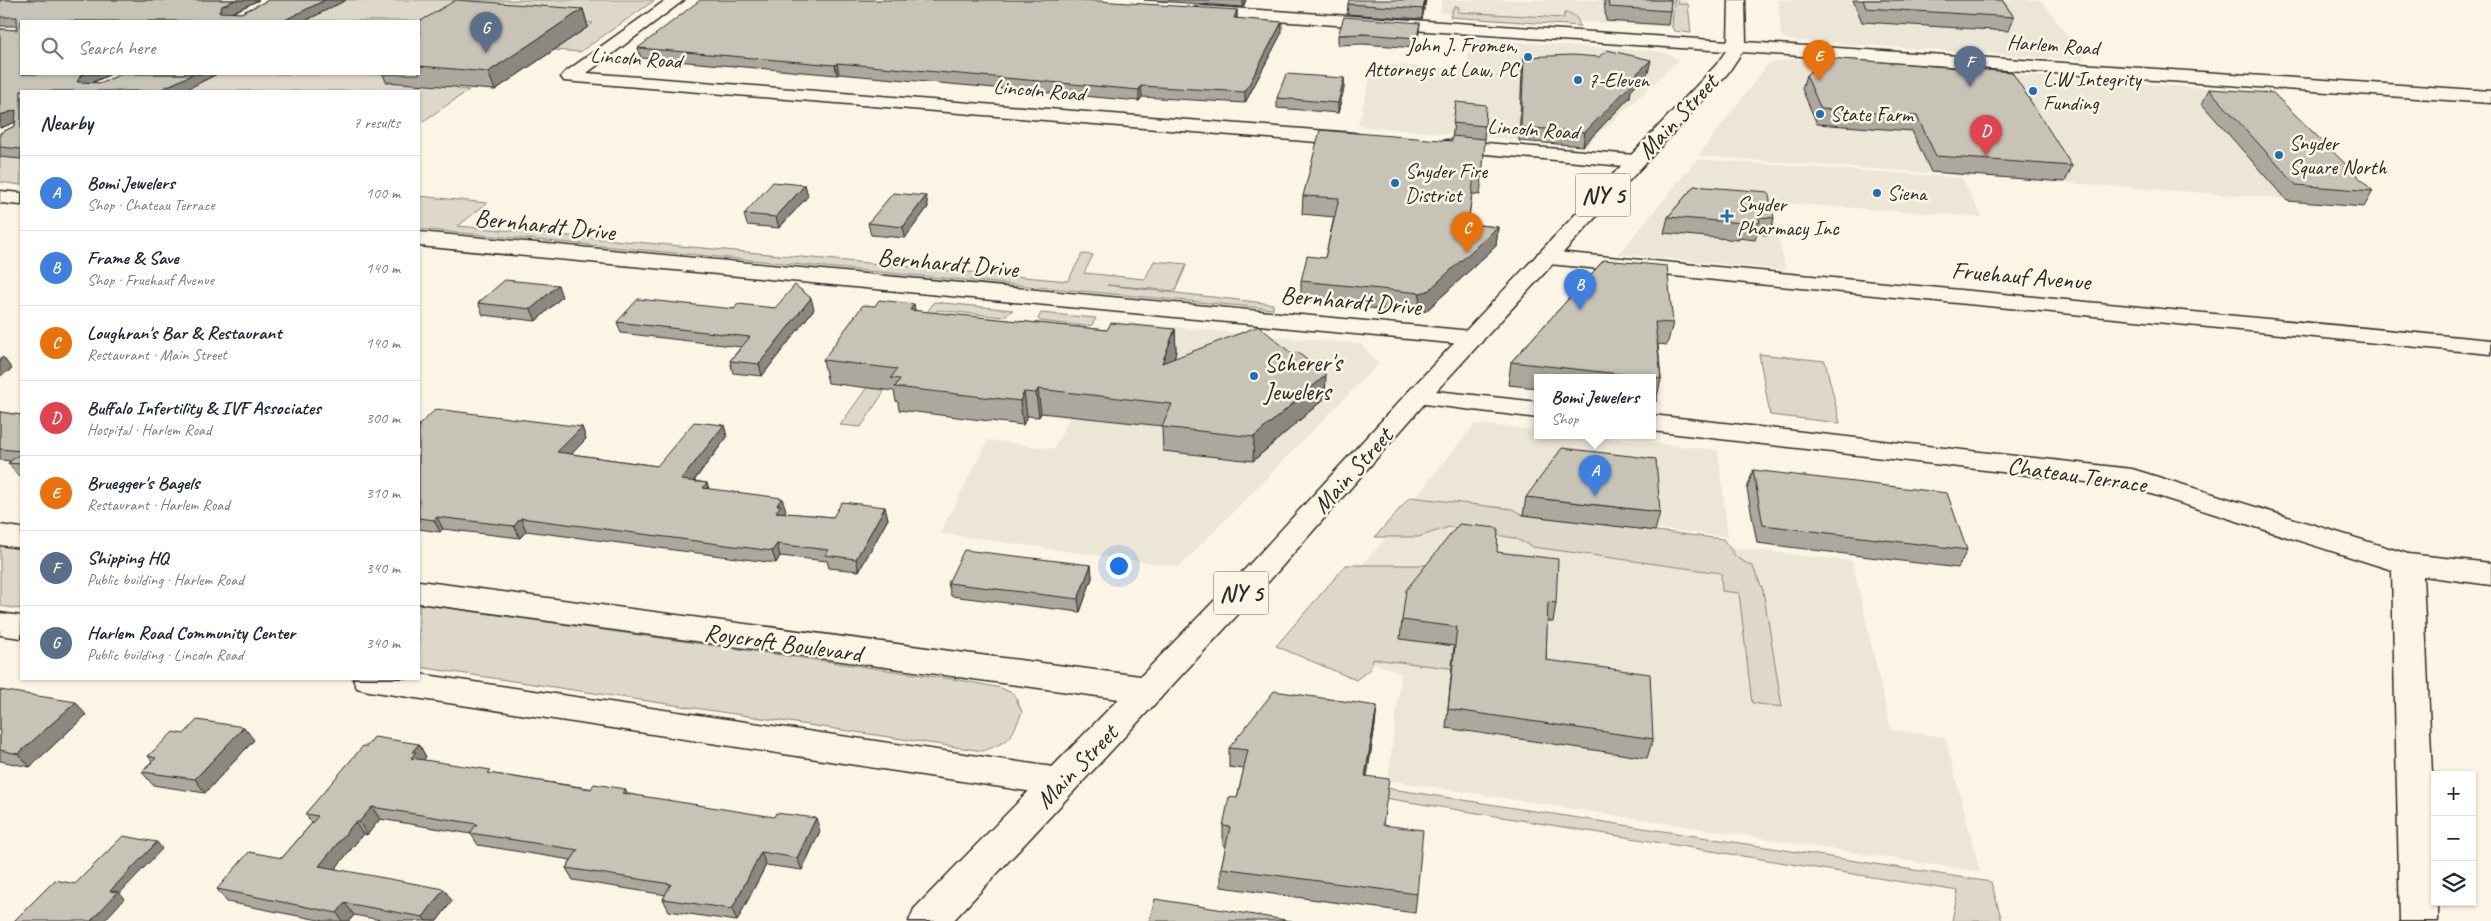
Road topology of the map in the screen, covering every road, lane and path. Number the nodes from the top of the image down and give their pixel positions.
1 (676, 0) edge
2 (1737, 0) edge
3 (1184, 10) edge
4 (1737, 48) junction
5 (2491, 98) edge
6 (1370, 140) edge
7 (1432, 145) edge
8 (1635, 161) junction
9 (0, 197) edge
10 (20, 200) edge
11 (420, 239) edge
12 (1546, 258) junction
13 (1472, 338) junction
14 (2491, 347) edge
15 (1417, 397) junction
16 (1534, 410) edge
17 (1656, 423) edge
18 (0, 535) edge
19 (20, 538) edge
20 (2407, 564) junction
21 (2491, 574) edge
22 (420, 592) edge
23 (0, 624) edge
24 (20, 627) edge
25 (376, 680) edge
26 (1148, 690) junction
27 (1060, 782) junction
28 (928, 921) edge
29 (2419, 921) edge

1 - 6 street, Lincoln Road
2 - 4 street
3 - 4 street, Harlem Road
4 - 5 street, Harlem Road
4 - 8 street, Main Street / NY 5
7 - 8 street, Lincoln Road
8 - 12 street, Main Street / NY 5
9 - 10 street
11 - 13 street, Bernhardt Drive
12 - 13 street, Main Street / NY 5
12 - 14 street, Fruehauf Avenue
13 - 15 street, Main Street / NY 5
15 - 16 street
15 - 26 street, Main Street / NY 5
17 - 20 street, Chateau Terrace
18 - 19 street
20 - 21 street, Chateau Terrace
20 - 29 street
22 - 26 street, Roycroft Boulevard
23 - 24 street
25 - 27 street
26 - 27 street, Main Street / NY 5
27 - 28 street, Main Street / NY 5

